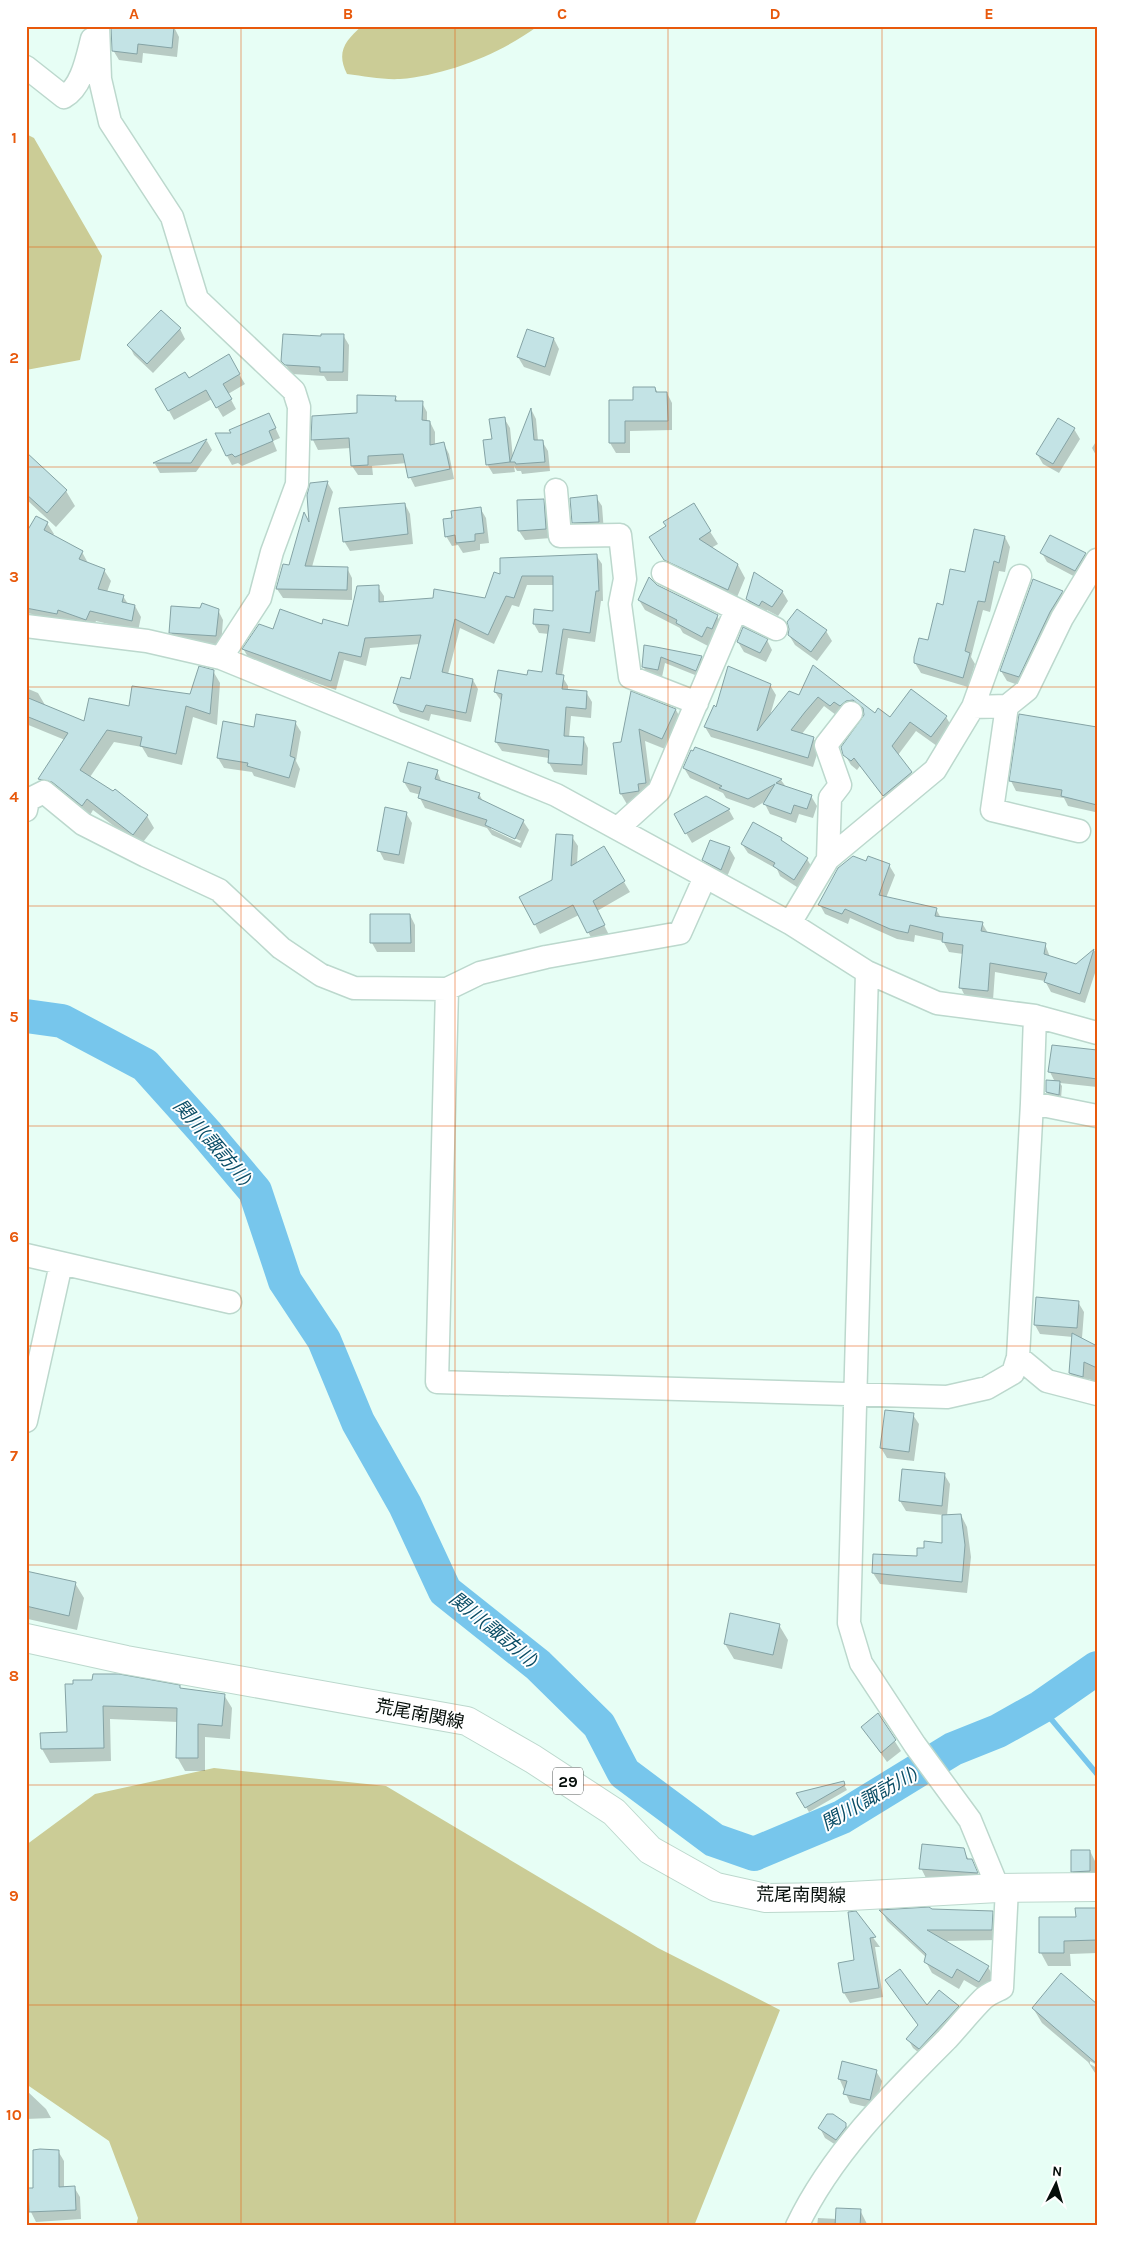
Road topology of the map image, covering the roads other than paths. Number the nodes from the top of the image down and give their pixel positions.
1 (97, 26) edge
2 (26, 67) edge
3 (556, 490) dead end
4 (1097, 560) edge
5 (662, 573) dead end
6 (1020, 576) dead end
7 (736, 610) junction
8 (26, 626) edge
9 (776, 629) dead end
10 (221, 658) junction
11 (697, 703) junction
12 (973, 706) junction
13 (1007, 706) junction
14 (851, 713) dead end
15 (26, 810) edge
16 (618, 828) junction
17 (1079, 831) dead end
18 (828, 858) junction
19 (705, 877) junction
20 (790, 923) junction
21 (867, 972) junction
22 (447, 989) junction
23 (1034, 1016) junction
24 (1097, 1033) edge
25 (1032, 1103) junction
26 (1097, 1116) edge
27 (26, 1255) edge
28 (61, 1264) junction
29 (230, 1302) dead end
30 (1018, 1357) junction
31 (1097, 1394) edge
32 (855, 1395) junction
33 (26, 1421) edge
34 (26, 1638) edge
35 (1097, 1887) edge
36 (1002, 1888) junction
37 (797, 2226) edge

1 - 2 street
1 - 10 street
3 - 11 street
4 - 13 street
5 - 7 street
6 - 12 street
7 - 9 street
7 - 11 street
8 - 10 street
10 - 16 street
11 - 16 street
12 - 13 street
12 - 18 street
13 - 17 street
14 - 18 street
15 - 22 street
16 - 19 street
18 - 20 street
19 - 20 street
19 - 22 street
20 - 21 street
21 - 23 street
21 - 32 street
22 - 32 street
23 - 24 street
23 - 25 street
25 - 26 street
25 - 30 street
27 - 28 street
28 - 29 street
28 - 33 street
30 - 31 street
30 - 32 street
32 - 36 street
34 - 36 main road, 荒尾南関線 / 29
35 - 36 main road, 荒尾南関線 / 29
36 - 37 street

